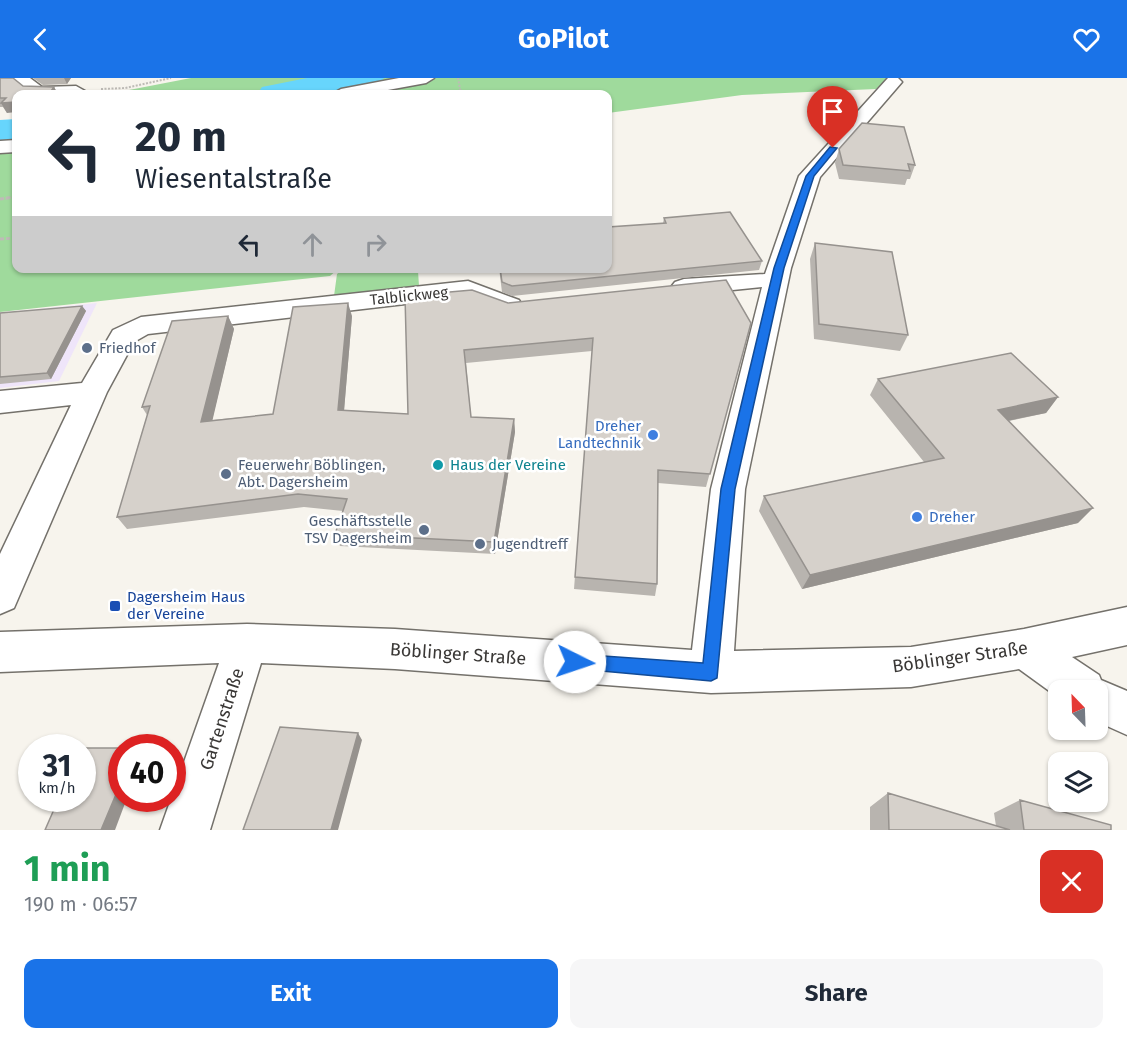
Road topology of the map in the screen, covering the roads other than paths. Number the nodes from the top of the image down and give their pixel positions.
1 (5, 78) edge
2 (19, 78) edge
3 (426, 78) edge
4 (0, 79) edge
5 (894, 82) dead end
6 (35, 90) edge
7 (362, 90) edge
8 (759, 280) dead end
9 (657, 290) edge
10 (532, 304) edge
11 (92, 392) junction
12 (0, 402) edge
13 (0, 596) edge
14 (1127, 626) edge
15 (247, 643) junction
16 (1024, 649) junction
17 (0, 652) edge
18 (711, 672) junction
19 (1069, 680) edge
20 (1108, 704) edge
21 (1127, 713) edge
22 (185, 830) edge

1 - 4 street
2 - 6 street
3 - 7 street
5 - 18 street
8 - 9 street
10 - 11 street, Talblickweg
11 - 12 street
11 - 13 street, Talblickweg
14 - 16 street, Böblinger Straße
15 - 17 street, Böblinger Straße
15 - 18 street, Böblinger Straße
15 - 22 street, Gartenstraße
16 - 18 street, Böblinger Straße
16 - 19 street
20 - 21 street

